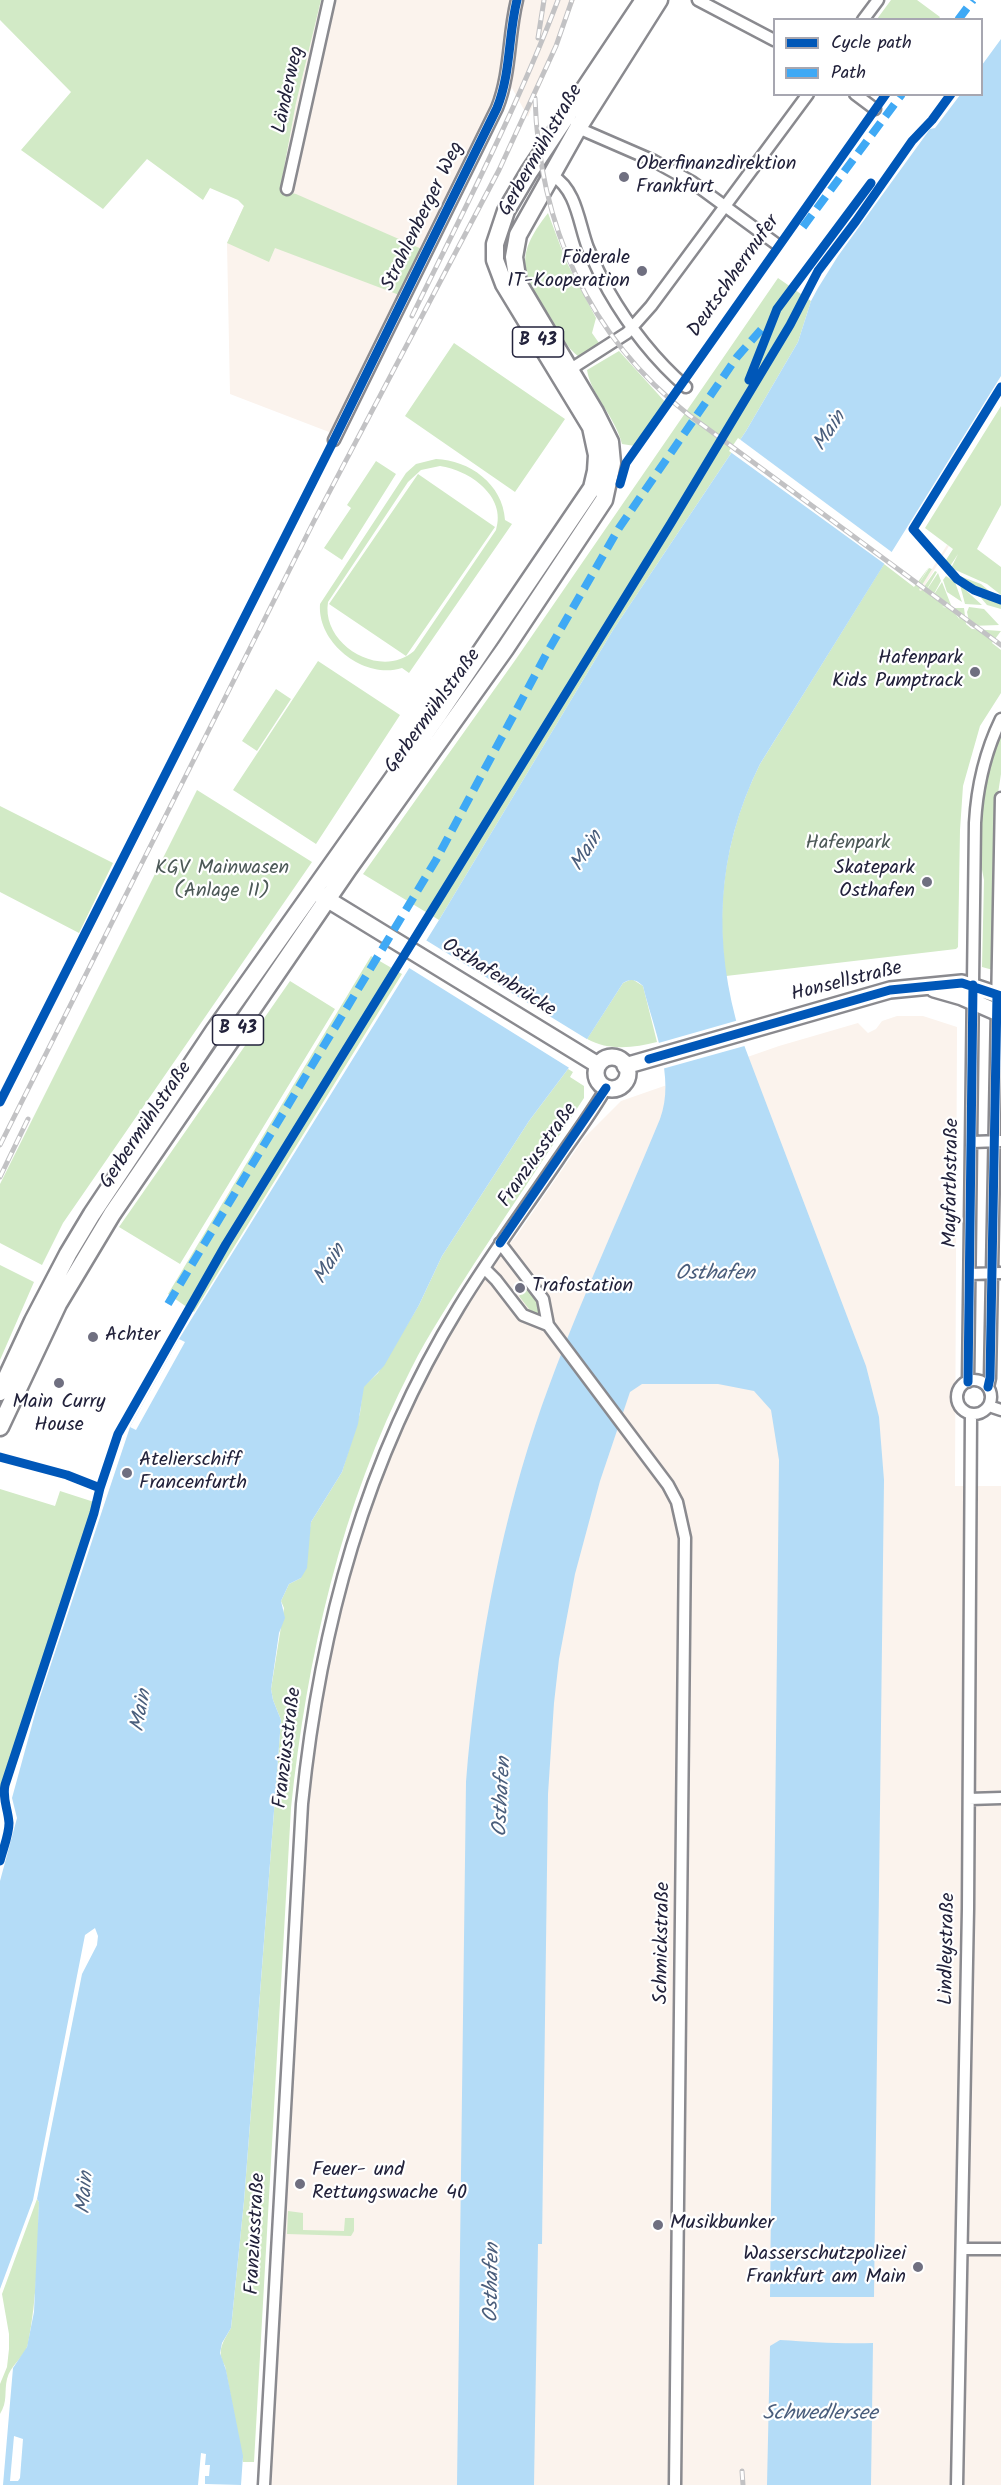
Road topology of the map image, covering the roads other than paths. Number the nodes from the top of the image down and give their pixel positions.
1 (329, 0) edge
2 (517, 0) edge
3 (644, 0) edge
4 (659, 0) edge
5 (698, 0) edge
6 (878, 0) edge
7 (864, 18) edge
8 (773, 39) edge
9 (807, 96) edge
10 (858, 96) edge
11 (573, 108) junction
12 (875, 110) dead end
13 (578, 128) junction
14 (553, 176) junction
15 (287, 189) dead end
16 (727, 206) junction
17 (506, 211) junction
18 (518, 235) junction
19 (775, 243) dead end
20 (633, 328) junction
21 (567, 377) junction
22 (686, 387) dead end
23 (334, 440) dead end
24 (1001, 718) edge
25 (1001, 798) edge
26 (321, 896) junction
27 (973, 985) junction
28 (928, 987) junction
29 (999, 996) edge
30 (973, 1002) junction
31 (999, 1013) edge
32 (598, 1065) junction
33 (625, 1066) junction
34 (606, 1088) junction
35 (998, 1141) edge
36 (972, 1142) junction
37 (504, 1247) junction
38 (484, 1268) junction
39 (996, 1273) edge
40 (970, 1274) junction
41 (548, 1325) junction
42 (968, 1382) junction
43 (1001, 1382) edge
44 (988, 1387) junction
45 (0, 1392) edge
46 (989, 1406) junction
47 (1001, 1410) edge
48 (971, 1414) junction
49 (0, 1427) edge
50 (1001, 1798) edge
51 (969, 1799) junction
52 (963, 2249) junction
53 (1001, 2249) edge
54 (264, 2485) edge
55 (675, 2485) edge
56 (957, 2485) edge

1 - 15 street, Länderweg
2 - 23 street, Strahlenberger Weg
3 - 11 main road, Gerbermühlstraße / B 43
4 - 13 main road, Gerbermühlstraße / B 43
5 - 8 street
6 - 7 street
9 - 16 street
10 - 12 street
11 - 13 street
11 - 17 main road, Gerbermühlstraße / B 43
13 - 14 main road, Gerbermühlstraße / B 43
13 - 16 street
14 - 18 main road, Gerbermühlstraße / B 43
14 - 20 street
16 - 19 street
16 - 20 street
17 - 18 main road
17 - 21 main road, Gerbermühlstraße / B 43
18 - 21 main road, Gerbermühlstraße / B 43
20 - 21 street
20 - 22 street
21 - 26 main road, Gerbermühlstraße / B 43
24 - 27 street, Mayfarthstraße
25 - 29 street, Mayfarthstraße
26 - 32 street, Osthafenbrücke
26 - 45 main road, Gerbermühlstraße / B 43
26 - 49 main road, Gerbermühlstraße / B 43
27 - 28 street, Honsellstraße
27 - 29 street, Honsellstraße
27 - 30 street, Mayfarthstraße
28 - 30 street, Honsellstraße
28 - 33 street, Honsellstraße
29 - 31 street, Mayfarthstraße
30 - 31 street, Honsellstraße
30 - 36 street, Mayfarthstraße
31 - 35 street, Mayfarthstraße
32 - 33 street
32 - 34 street
33 - 34 street, Franziusstraße
34 - 37 street, Franziusstraße
35 - 36 street
35 - 39 street, Mayfarthstraße
36 - 40 street, Mayfarthstraße
37 - 38 street, Franziusstraße
37 - 41 street
38 - 41 street
38 - 54 street, Franziusstraße
39 - 40 street
39 - 44 street, Mayfarthstraße
40 - 42 street, Mayfarthstraße
41 - 55 street, Schmickstraße
42 - 44 street
42 - 48 street
43 - 44 street
44 - 46 street
46 - 47 street
46 - 48 street
48 - 51 street, Lindleystraße
50 - 51 street
51 - 52 street, Lindleystraße
52 - 53 street
52 - 56 street, Lindleystraße

